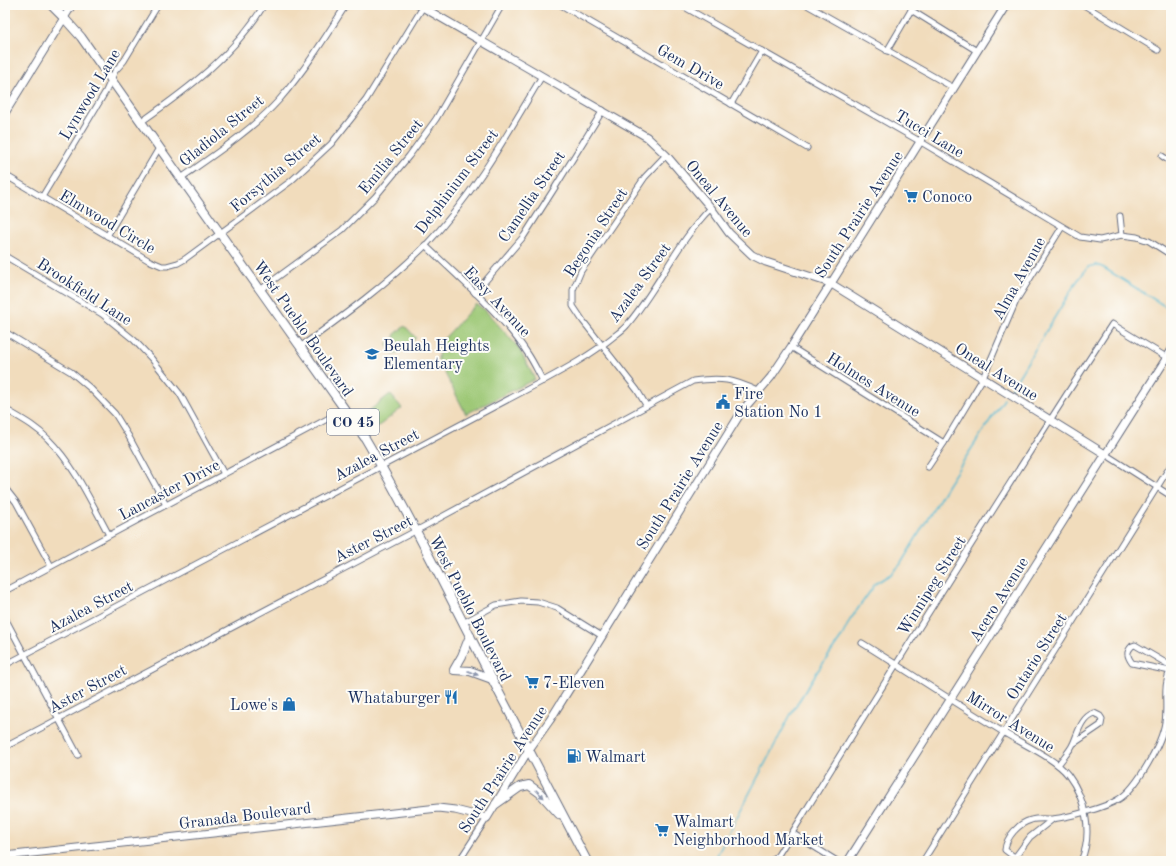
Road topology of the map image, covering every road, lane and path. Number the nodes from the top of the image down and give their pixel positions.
1 (51, 5) edge
2 (72, 5) edge
3 (158, 5) edge
4 (264, 5) edge
5 (346, 5) edge
6 (502, 5) edge
7 (681, 5) edge
8 (807, 5) edge
9 (1006, 5) edge
10 (1084, 5) edge
11 (421, 6) edge
12 (565, 6) edge
13 (913, 8) edge
14 (64, 18) junction
15 (481, 41) junction
16 (1158, 50) dead end
17 (762, 51) junction
18 (887, 51) junction
19 (978, 51) junction
20 (542, 76) junction
21 (112, 80) junction
22 (954, 88) junction
23 (731, 104) junction
24 (603, 110) junction
25 (5, 113) edge
26 (141, 122) junction
27 (920, 142) junction
28 (159, 148) junction
29 (807, 148) dead end
30 (666, 155) junction
31 (1162, 156) dead end
32 (1171, 162) edge
33 (5, 174) edge
34 (181, 178) junction
35 (42, 197) junction
36 (711, 208) junction
37 (1120, 216) dead end
38 (1062, 227) junction
39 (220, 234) junction
40 (1122, 235) junction
41 (107, 236) junction
42 (425, 245) junction
43 (1171, 255) edge
44 (5, 256) edge
45 (830, 283) junction
46 (260, 290) junction
47 (475, 293) junction
48 (5, 332) edge
49 (602, 346) junction
50 (791, 346) junction
51 (300, 348) junction
52 (1170, 356) edge
53 (983, 378) junction
54 (543, 381) junction
55 (758, 391) junction
56 (646, 405) junction
57 (5, 409) edge
58 (344, 410) junction
59 (1050, 420) junction
60 (944, 443) junction
61 (1105, 454) junction
62 (1171, 465) edge
63 (381, 466) junction
64 (928, 467) dead end
65 (224, 474) junction
66 (1157, 487) junction
67 (5, 488) edge
68 (1171, 496) edge
69 (166, 505) junction
70 (415, 530) junction
71 (109, 535) junction
72 (51, 566) junction
73 (5, 591) edge
74 (5, 618) edge
75 (463, 623) junction
76 (470, 636) junction
77 (602, 636) junction
78 (862, 643) dead end
79 (25, 656) junction
80 (896, 664) junction
81 (5, 665) edge
82 (1171, 668) edge
83 (492, 680) junction
84 (951, 699) junction
85 (59, 718) junction
86 (1003, 732) junction
87 (1073, 744) junction
88 (5, 747) edge
89 (528, 751) junction
90 (78, 755) dead end
91 (1058, 765) junction
92 (496, 804) junction
93 (1085, 812) junction
94 (487, 818) junction
95 (1053, 819) junction
96 (568, 824) junction
97 (792, 833) junction
98 (5, 856) edge
99 (459, 861) edge
100 (587, 861) edge
101 (772, 861) edge
102 (837, 861) edge
103 (848, 861) edge
104 (923, 861) edge
105 (1081, 861) edge

1 - 14 main road, West Pueblo Boulevard / CO 45
2 - 14 street
3 - 21 street, Lynwood Lane
4 - 26 street
5 - 34 street, Gladiola Street
6 - 15 street, Emilia Street
7 - 17 street, Tucci Lane
8 - 18 street
9 - 19 street, South Prairie Avenue
10 - 16 street
11 - 15 street, Oneal Avenue
11 - 39 street, Forsythia Street
12 - 23 street, Gem Drive
13 - 18 street
13 - 19 street
14 - 21 main road, West Pueblo Boulevard / CO 45
14 - 25 street
15 - 20 street, Oneal Avenue
15 - 46 street, Emilia Street
17 - 23 street
17 - 27 street, Tucci Lane
18 - 22 street
19 - 22 street, South Prairie Avenue
20 - 24 street, Oneal Avenue
20 - 42 street, Delphinium Street
21 - 26 main road, West Pueblo Boulevard / CO 45
21 - 35 street, Lynwood Lane
22 - 27 street, South Prairie Avenue
23 - 29 street, Gem Drive
24 - 30 street, Oneal Avenue
24 - 47 street, Camellia Street
26 - 28 main road, West Pueblo Boulevard / CO 45
27 - 38 street, Tucci Lane
27 - 45 street, South Prairie Avenue
28 - 34 main road, West Pueblo Boulevard / CO 45
28 - 41 street
30 - 36 street, Oneal Avenue
30 - 49 street, Begonia Street
31 - 32 street
33 - 35 street, Elmwood Circle
34 - 39 main road, West Pueblo Boulevard / CO 45
35 - 41 street, Elmwood Circle
36 - 45 street, Oneal Avenue
36 - 49 street, Azalea Street
37 - 40 street
38 - 40 street, Tucci Lane
38 - 53 street, Alma Avenue
39 - 41 street, Elmwood Circle
39 - 46 main road, West Pueblo Boulevard / CO 45
40 - 43 street, Tucci Lane
42 - 47 street, Easy Avenue
42 - 51 street, Delphinium Street
44 - 65 street, Brookfield Lane
45 - 50 street, South Prairie Avenue
45 - 53 street, Oneal Avenue
46 - 51 main road, West Pueblo Boulevard / CO 45
47 - 54 street, Easy Avenue
48 - 69 street
49 - 54 street, Azalea Street
49 - 56 street, Begonia Street
50 - 55 street, South Prairie Avenue
50 - 60 street, Holmes Avenue
51 - 58 main road, West Pueblo Boulevard / CO 45
52 - 59 street, Winnipeg Street
52 - 61 street, Acero Avenue
53 - 59 street, Oneal Avenue
53 - 60 street, Alma Avenue
54 - 63 street, Azalea Street
55 - 56 street, Aster Street
55 - 77 street, South Prairie Avenue
56 - 70 street, Aster Street
57 - 71 street
58 - 63 main road, West Pueblo Boulevard / CO 45
58 - 65 street, Lancaster Drive
59 - 61 street, Oneal Avenue
59 - 80 street, Winnipeg Street
60 - 64 street, Alma Avenue
61 - 66 street, Oneal Avenue
61 - 84 street, Acero Avenue
62 - 66 street, Ontario Street
63 - 70 main road, West Pueblo Boulevard / CO 45
63 - 79 street, Azalea Street
65 - 69 street, Lancaster Drive
66 - 68 street, Oneal Avenue
66 - 86 street, Ontario Street
67 - 72 street
69 - 71 street, Lancaster Drive
70 - 75 main road, West Pueblo Boulevard / CO 45
70 - 85 street, Aster Street
71 - 72 street, Lancaster Drive
72 - 73 street, Lancaster Drive
74 - 79 street
75 - 76 main road, West Pueblo Boulevard / CO 45
75 - 77 street
76 - 83 main road, West Pueblo Boulevard / CO 45
76 -> 83 main road
77 - 89 street, South Prairie Avenue
78 - 80 street, Mirror Avenue
79 - 81 street, Azalea Street
79 - 85 street
80 - 84 street, Mirror Avenue
80 - 97 street, Winnipeg Street
82 - 82 street
82 - 93 street
83 - 89 main road, West Pueblo Boulevard / CO 45
84 - 86 street, Mirror Avenue
84 - 103 street, Acero Avenue
85 - 88 street, Aster Street
85 - 90 street
86 - 91 street, Mirror Avenue
86 - 104 street, Ontario Street
87 - 87 street
87 - 91 street
89 - 92 street, South Prairie Avenue
89 - 96 main road, West Pueblo Boulevard / CO 45
91 - 93 street, Mirror Avenue
92 - 94 street, South Prairie Avenue
92 -> 96 main road
93 - 95 street
93 - 105 street, Mirror Avenue
94 - 98 street, Granada Boulevard
94 - 99 street, South Prairie Avenue
95 - 95 street
96 - 100 main road, West Pueblo Boulevard / CO 45
97 - 101 street, Winnipeg Street
97 - 102 street

